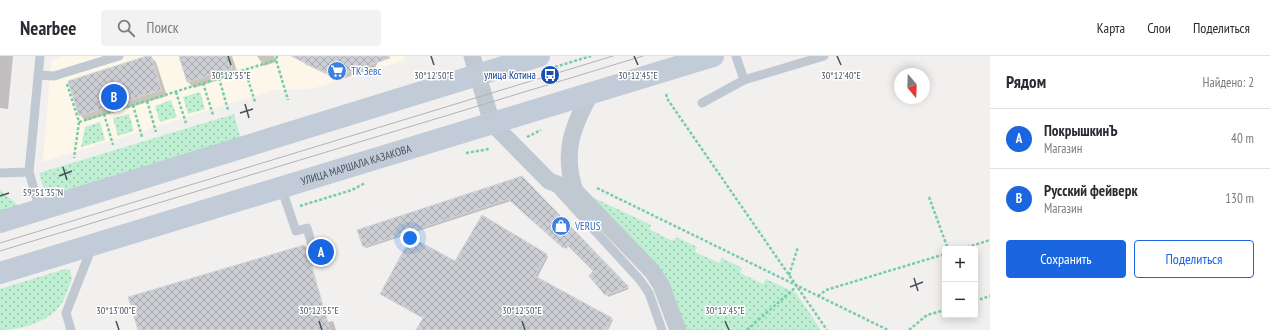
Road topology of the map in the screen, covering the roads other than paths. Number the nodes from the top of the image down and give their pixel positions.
1 (40, 56) edge
2 (119, 56) edge
3 (713, 56) edge
4 (736, 56) edge
5 (824, 56) edge
6 (544, 63) edge
7 (474, 66) edge
8 (38, 75) junction
9 (744, 80) junction
10 (591, 93) junction
11 (702, 103) dead end
12 (492, 123) junction
13 (0, 172) edge
14 (29, 172) junction
15 (550, 181) junction
16 (281, 187) junction
17 (576, 191) junction
18 (40, 210) junction
19 (0, 222) edge
20 (94, 244) junction
21 (312, 244) dead end
22 (0, 273) edge
23 (71, 330) edge
24 (662, 330) edge
25 (678, 330) edge

1 - 8 lane
2 - 8 lane
3 - 10 main road, УЛИЦА МАРШАЛА КАЗАКОВА
4 - 9 lane
5 - 9 lane
6 - 7 main road
7 - 12 street
7 - 18 main road
8 - 14 lane
9 - 11 lane
10 - 12 main road, УЛИЦА МАРШАЛА КАЗАКОВА
10 - 17 street
12 - 15 street
12 - 16 main road, УЛИЦА МАРШАЛА КАЗАКОВА
13 - 14 lane
14 - 18 lane
15 - 17 street
15 - 24 lane
16 - 20 main road, УЛИЦА МАРШАЛА КАЗАКОВА
16 - 21 lane
17 - 25 street
18 - 19 main road
20 - 22 main road, УЛИЦА МАРШАЛА КАЗАКОВА
20 - 23 lane

